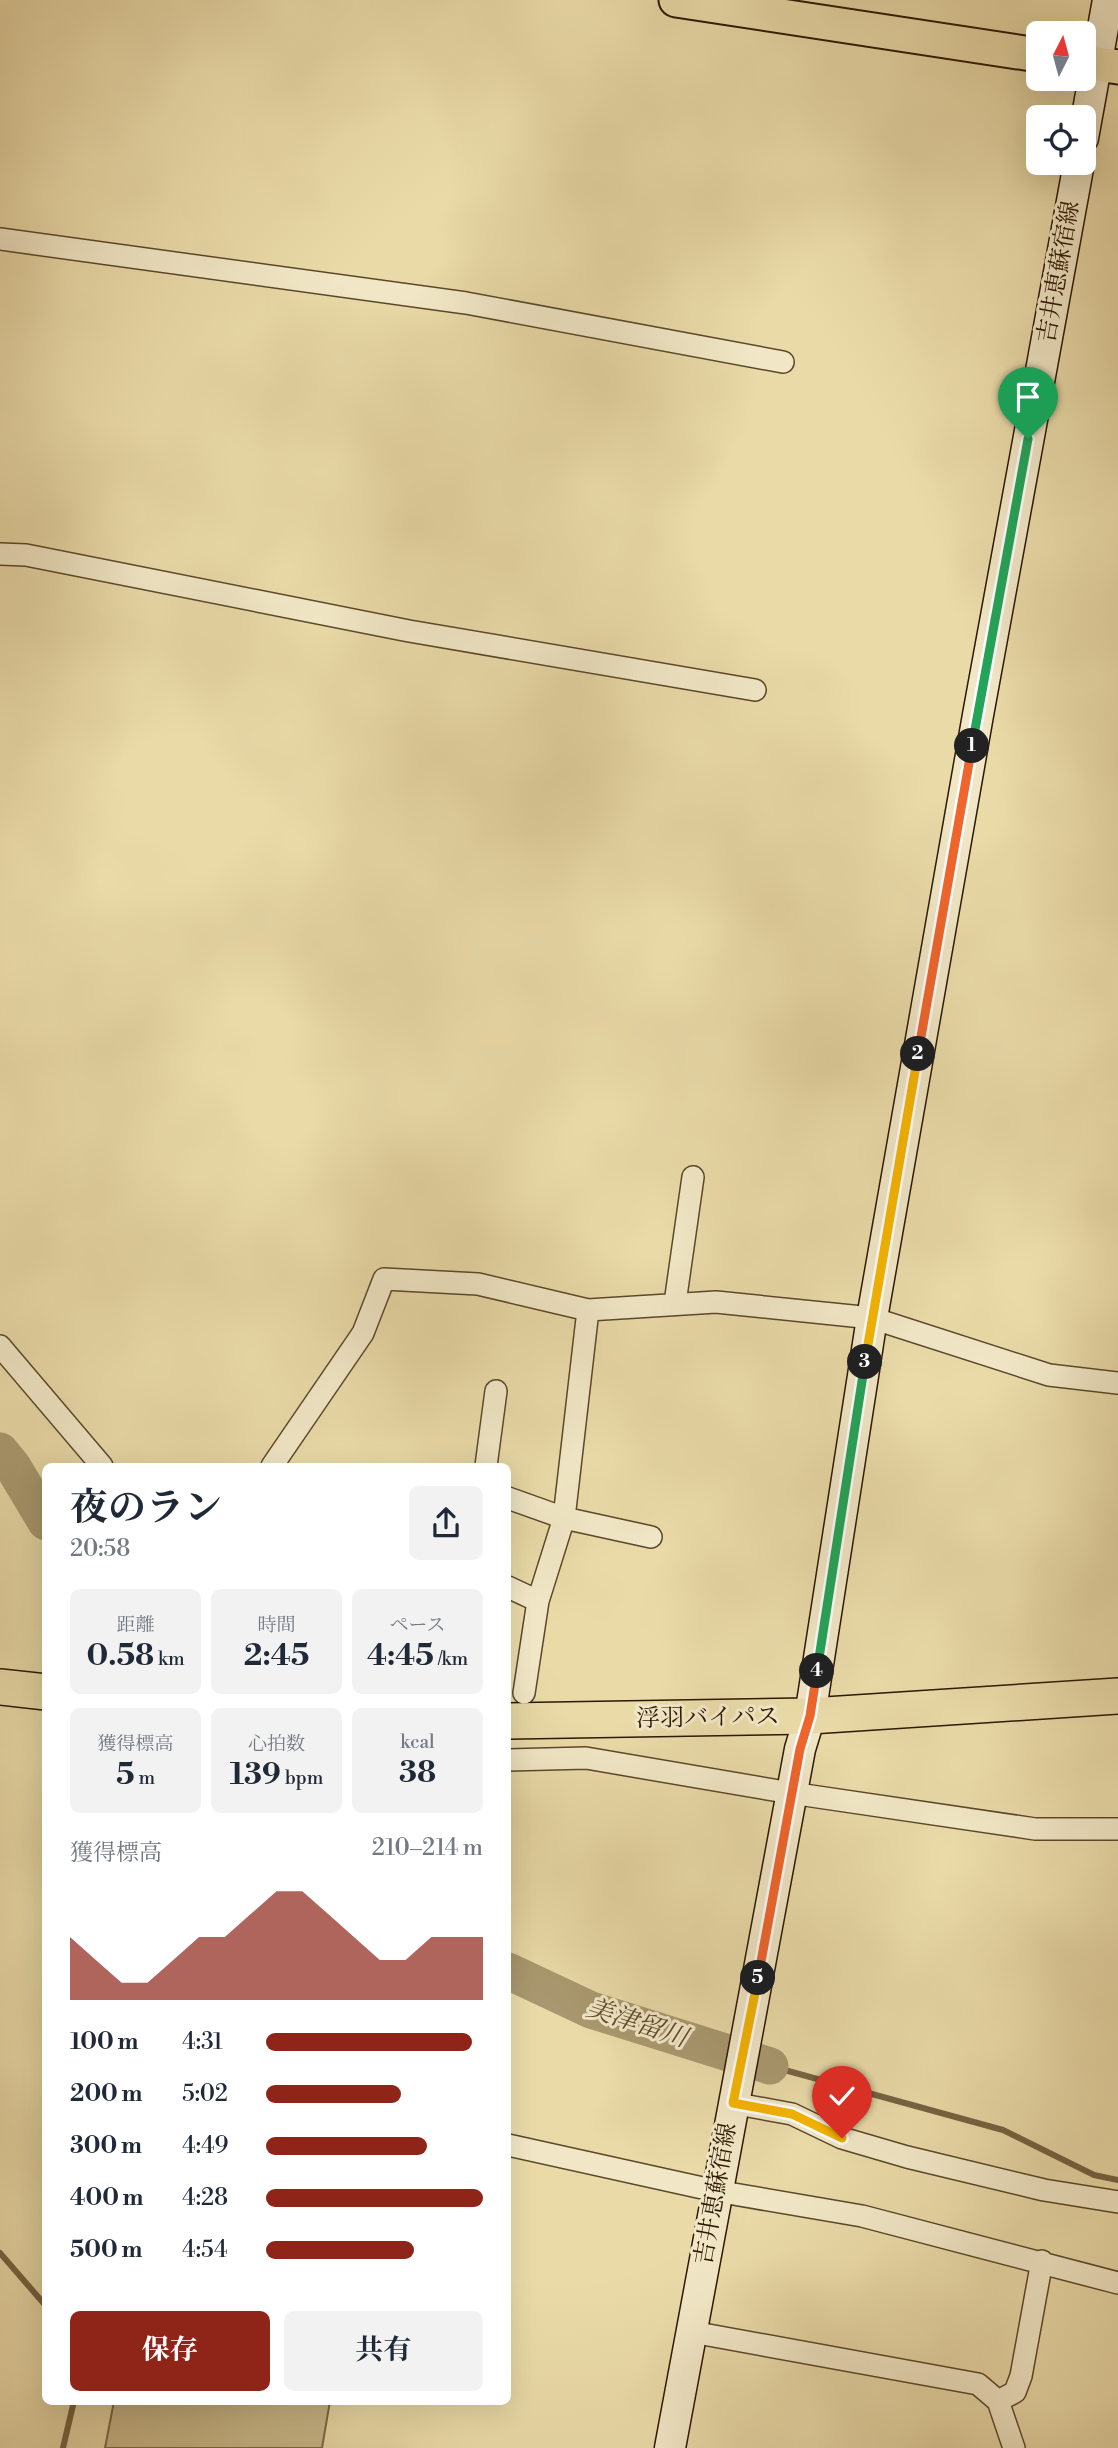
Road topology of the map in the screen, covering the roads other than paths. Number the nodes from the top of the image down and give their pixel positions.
1 (676, 0) edge
2 (1108, 0) edge
3 (1026, 53) edge
4 (1099, 64) edge
5 (1090, 105) edge
6 (1077, 175) edge
7 (0, 239) edge
8 (783, 362) dead end
9 (0, 554) edge
10 (755, 690) dead end
11 (693, 1177) dead end
12 (676, 1303) junction
13 (589, 1310) junction
14 (872, 1318) junction
15 (0, 1346) edge
16 (1118, 1383) edge
17 (496, 1391) dead end
18 (99, 1463) edge
19 (274, 1463) edge
20 (486, 1463) edge
21 (511, 1499) edge
22 (564, 1518) junction
23 (651, 1536) dead end
24 (511, 1588) edge
25 (538, 1601) junction
26 (0, 1687) edge
27 (42, 1692) edge
28 (1118, 1696) edge
29 (517, 1705) edge
30 (810, 1716) junction
31 (511, 1760) edge
32 (791, 1793) junction
33 (1118, 1829) edge
34 (735, 2089) junction
35 (511, 2146) edge
36 (716, 2191) junction
37 (1118, 2202) edge
38 (1042, 2262) junction
39 (1118, 2283) edge
40 (692, 2332) junction
41 (998, 2400) junction
42 (670, 2448) edge
43 (1014, 2448) edge

1 - 3 main road
2 - 4 main road
4 - 5 main road
6 - 14 main road, 吉井恵蘇宿線
7 - 8 street
9 - 10 street
11 - 12 street
12 - 13 street
12 - 14 street
13 - 19 street
13 - 22 street
14 - 16 street
14 - 30 main road, 吉井恵蘇宿線
15 - 18 street
17 - 20 street
21 - 22 street
22 - 23 street
22 - 25 street
24 - 25 street
25 - 29 street
26 - 27 highway
28 - 30 highway, 浮羽バイパス
29 - 30 highway, 浮羽バイパス
30 - 32 main road, 吉井恵蘇宿線
31 - 32 street
32 - 33 street
32 - 34 main road, 吉井恵蘇宿線
34 - 36 main road, 吉井恵蘇宿線
34 - 37 street
35 - 36 street
36 - 38 street
36 - 40 main road, 吉井恵蘇宿線
38 - 39 street
38 - 41 street
40 - 41 street
40 - 42 main road, 吉井恵蘇宿線
41 - 43 street

